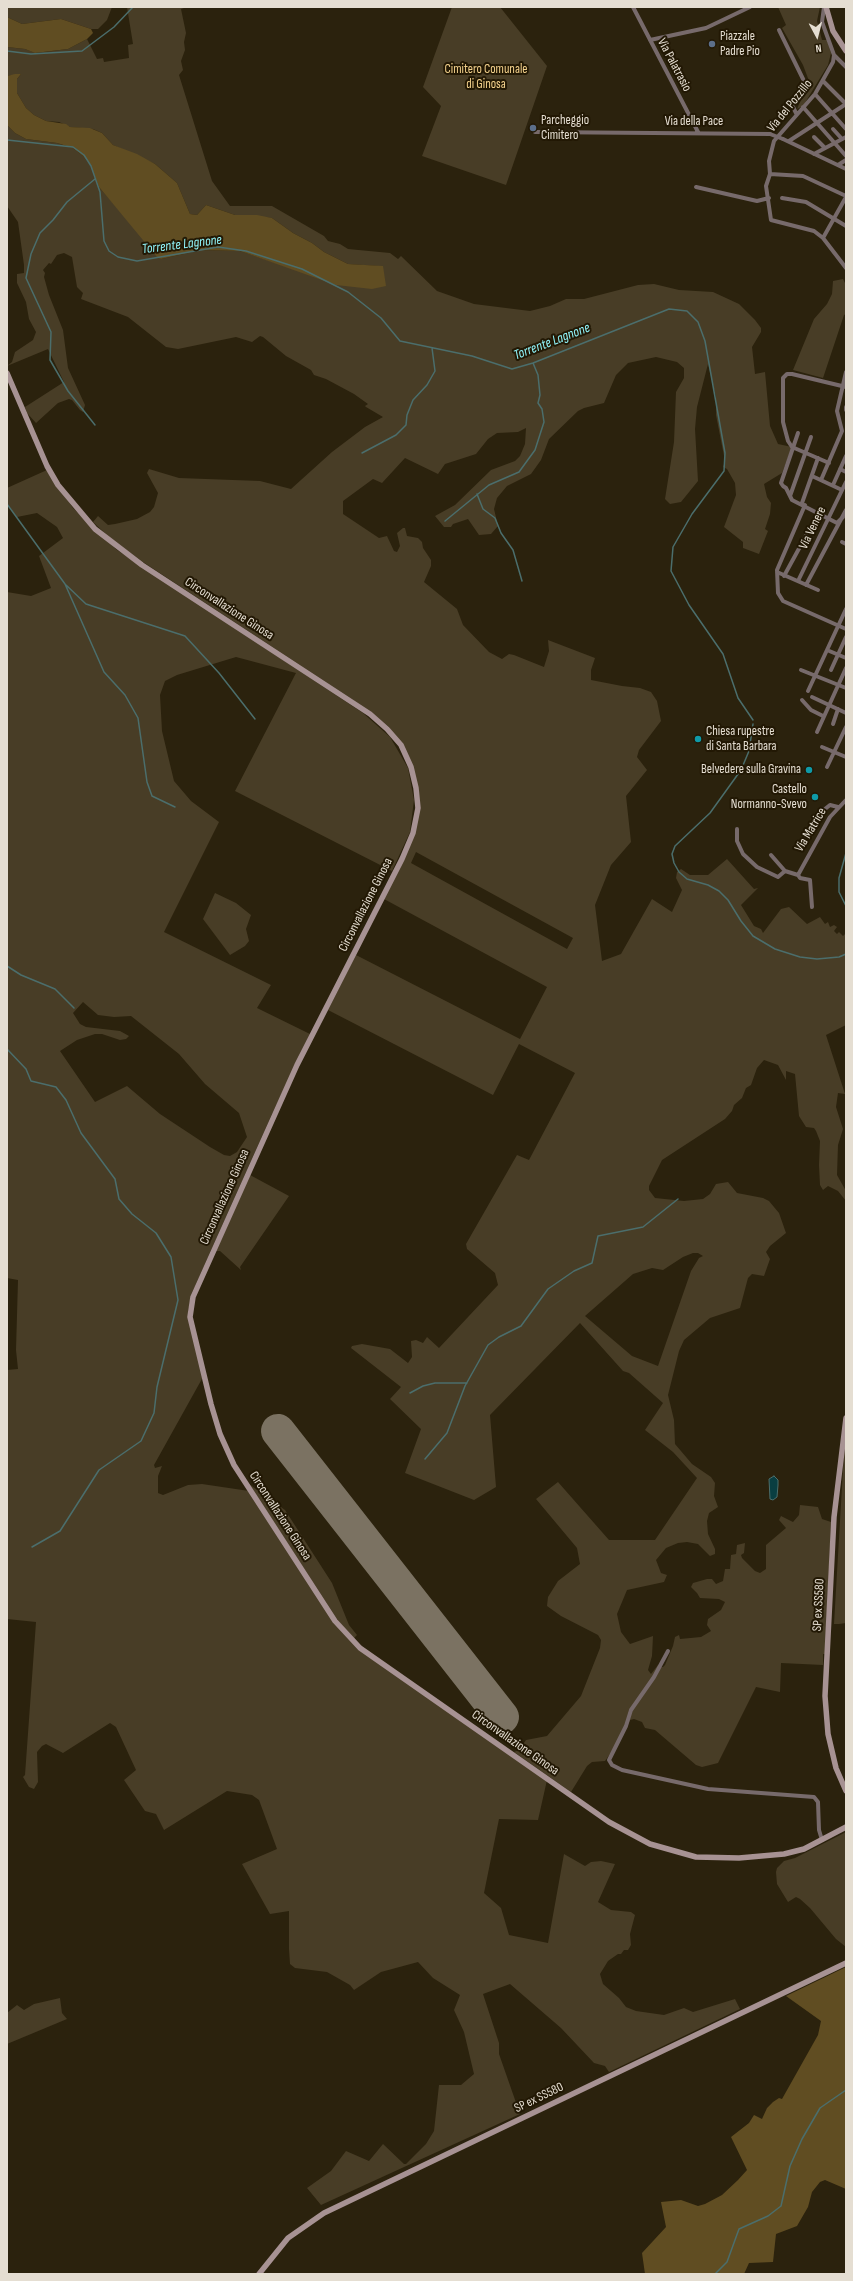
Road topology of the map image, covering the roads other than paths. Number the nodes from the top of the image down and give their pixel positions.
1 (633, 7) edge
2 (750, 7) edge
3 (825, 7) edge
4 (779, 30) dead end
5 (650, 40) junction
6 (846, 51) edge
7 (834, 55) junction
8 (846, 67) edge
9 (823, 81) junction
10 (815, 94) junction
11 (846, 104) edge
12 (803, 107) junction
13 (796, 113) junction
14 (832, 113) junction
15 (817, 123) junction
16 (833, 128) dead end
17 (846, 129) edge
18 (535, 132) dead end
19 (698, 132) junction
20 (814, 137) dead end
21 (844, 138) edge
22 (789, 141) junction
23 (834, 143) junction
24 (824, 148) junction
25 (814, 154) junction
26 (846, 156) edge
27 (846, 160) edge
28 (838, 165) junction
29 (846, 169) edge
30 (770, 174) junction
31 (696, 187) dead end
32 (846, 196) edge
33 (769, 198) junction
34 (782, 198) dead end
35 (834, 218) junction
36 (846, 226) edge
37 (823, 238) junction
38 (846, 268) edge
39 (846, 372) edge
40 (7, 373) edge
41 (844, 386) edge
42 (846, 406) edge
43 (846, 410) edge
44 (798, 432) dead end
45 (811, 437) dead end
46 (792, 447) junction
47 (805, 453) junction
48 (846, 456) edge
49 (818, 458) junction
50 (829, 463) junction
51 (840, 469) junction
52 (846, 472) edge
53 (812, 476) junction
54 (821, 480) junction
55 (846, 482) edge
56 (833, 485) junction
57 (842, 490) junction
58 (790, 496) junction
59 (803, 504) junction
60 (846, 510) edge
61 (819, 512) junction
62 (828, 517) junction
63 (843, 517) junction
64 (777, 572) junction
65 (784, 576) junction
66 (798, 581) junction
67 (806, 585) junction
68 (818, 590) dead end
69 (846, 609) edge
70 (838, 626) junction
71 (846, 629) edge
72 (846, 637) edge
73 (827, 650) junction
74 (838, 655) junction
75 (846, 658) edge
76 (846, 668) edge
77 (801, 670) dead end
78 (832, 670) dead end
79 (815, 676) junction
80 (838, 685) junction
81 (846, 688) edge
82 (808, 691) dead end
83 (812, 697) dead end
84 (802, 700) dead end
85 (829, 704) junction
86 (838, 709) junction
87 (846, 712) edge
88 (823, 716) junction
89 (833, 724) dead end
90 (846, 727) edge
91 (817, 732) dead end
92 (822, 747) dead end
93 (834, 753) junction
94 (846, 757) edge
95 (828, 767) dead end
96 (846, 800) edge
97 (838, 807) junction
98 (737, 829) dead end
99 (806, 837) dead end
100 (771, 854) dead end
101 (785, 871) junction
102 (798, 875) junction
103 (812, 907) dead end
104 (846, 1418) edge
105 (668, 1651) dead end
106 (846, 1791) edge
107 (846, 1828) edge
108 (822, 1840) junction
109 (846, 1963) edge
110 (259, 2274) edge

1 - 5 street, Via Palatrasio
2 - 5 street
3 - 6 main road
3 - 7 street
4 - 13 street
5 - 19 street, Via Palatrasio
7 - 8 street
7 - 9 street, Via del Pozzillo
9 - 10 street, Via del Pozzillo
9 - 11 street
10 - 12 street, Via del Pozzillo
10 - 14 street
11 - 14 street
12 - 13 street, Via del Pozzillo
12 - 15 street
13 - 30 street, Via del Pozzillo
14 - 15 street
14 - 17 street
15 - 22 street
15 - 23 street
16 - 21 street
18 - 19 street, Via della Pace
19 - 22 street, Via della Pace, bridge
20 - 24 street
21 - 23 street
22 - 25 street, Via della Pace
23 - 24 street
23 - 26 street
24 - 25 street
25 - 28 street, Via della Pace
27 - 28 street
28 - 29 street, Via della Pace
30 - 32 street
30 - 33 street, Via del Pozzillo
31 - 33 street
32 - 35 street
33 - 37 street, Via del Pozzillo
34 - 35 street
35 - 36 street
35 - 37 street
37 - 38 street
39 - 41 street
40 - 108 main road, Circonvallazione Ginosa
41 - 46 street
41 - 50 street
42 - 43 street
44 - 46 street
45 - 47 street
46 - 47 street
46 - 58 street
47 - 49 street
47 - 58 street
48 - 51 street
49 - 50 street
49 - 53 street
50 - 54 street
51 - 52 street
51 - 56 street
53 - 54 street
53 - 59 street
54 - 56 street
55 - 57 street, Via Venere
56 - 57 street
57 - 62 street, Via Venere
58 - 59 street
59 - 61 street
59 - 64 street
60 - 63 street
61 - 62 street
61 - 65 street
62 - 63 street
62 - 66 street, Via Venere
63 - 67 street
64 - 65 street
64 - 70 street
65 - 66 street
66 - 67 street
67 - 68 street
69 - 70 street
70 - 71 street
70 - 73 street
72 - 74 street
73 - 74 street
73 - 79 street
74 - 75 street
74 - 78 street
76 - 80 street
77 - 79 street
79 - 80 street
79 - 82 street
80 - 81 street
80 - 85 street
83 - 85 street
84 - 88 street
85 - 86 street
85 - 88 street
86 - 87 street
86 - 89 street
88 - 91 street
90 - 93 street
92 - 93 street
93 - 94 street
93 - 95 street
96 - 97 street, Via Matrice
97 - 99 street
97 - 102 street, Via Matrice
98 - 101 street
100 - 101 street
101 - 102 street
102 - 103 street
104 - 106 main road, SP ex SS580
105 - 108 street
107 - 108 main road, Circonvallazione Ginosa
109 - 110 main road, SP ex SS580

